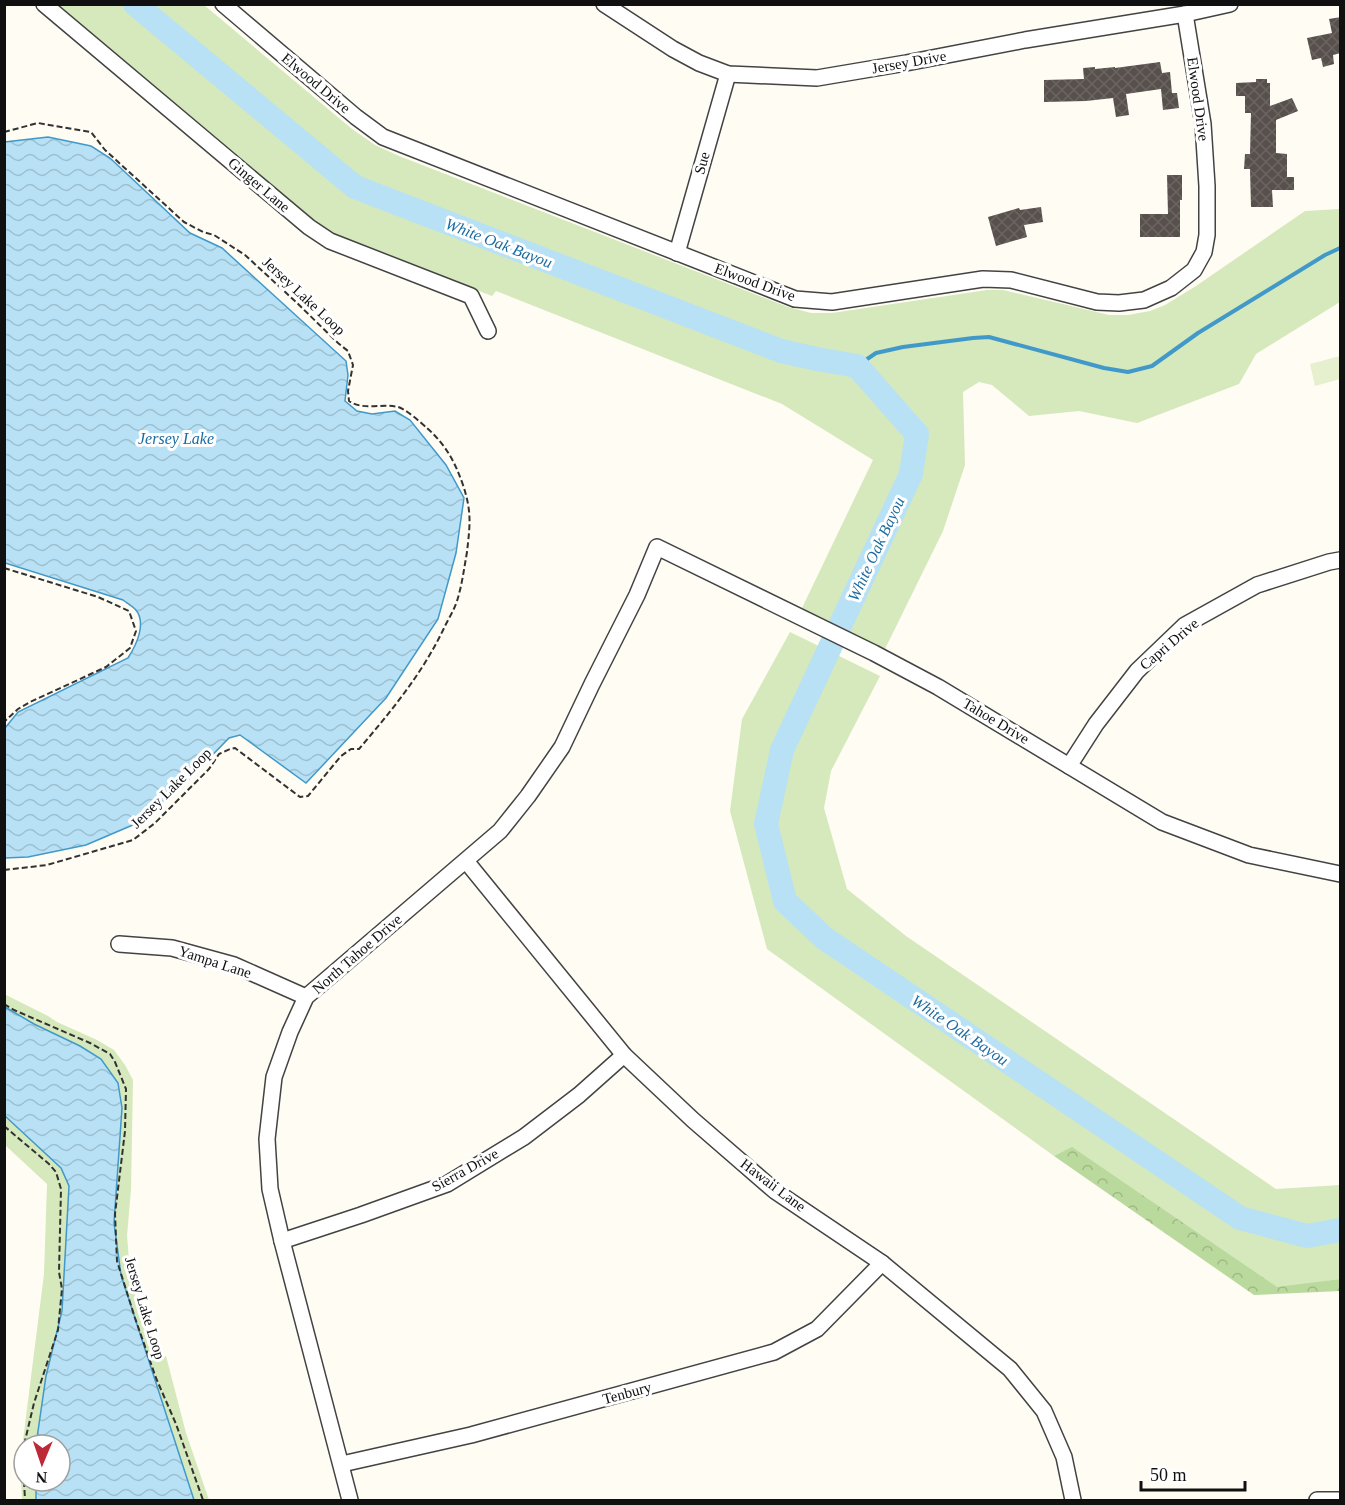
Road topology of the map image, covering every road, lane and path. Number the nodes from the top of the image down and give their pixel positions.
1 (44, 4) edge
2 (223, 4) edge
3 (604, 4) edge
4 (1230, 4) edge
5 (1185, 14) junction
6 (728, 74) junction
7 (4, 132) edge
8 (677, 253) junction
9 (488, 331) dead end
10 (657, 547) joint
11 (1341, 560) edge
12 (4, 568) edge
13 (4, 722) edge
14 (1069, 766) junction
15 (466, 861) junction
16 (4, 870) edge
17 (1341, 874) edge
18 (118, 944) dead end
19 (306, 997) junction
20 (4, 1004) edge
21 (624, 1055) junction
22 (4, 1126) edge
23 (282, 1241) junction
24 (882, 1263) junction
25 (27, 1433) edge
26 (342, 1464) junction
27 (203, 1500) edge
28 (350, 1500) edge
29 (1073, 1500) edge
30 (1317, 1500) edge
31 (1341, 1500) edge

1 - 9 street, Ginger Lane
2 - 8 street, Elwood Drive
3 - 6 street, Jersey Drive
4 - 5 street, Jersey Drive
5 - 6 street, Jersey Drive
5 - 8 street, Elwood Drive
6 - 8 street, Sue
7 - 16 path, Jersey Lake Loop
10 - 14 street, Tahoe Drive
10 - 15 street, North Tahoe Drive
11 - 14 street, Capri Drive
12 - 13 path
14 - 17 street, Tahoe Drive
15 - 19 street, North Tahoe Drive
15 - 21 street, Hawaii Lane
18 - 19 street, Yampa Lane
19 - 23 street, North Tahoe Drive
20 - 27 path, Jersey Lake Loop
21 - 23 street, Sierra Drive
21 - 24 street, Hawaii Lane
22 - 25 path
23 - 26 street, North Tahoe Drive
24 - 26 street, Tenbury
24 - 29 street, Hawaii Lane
26 - 28 street, North Tahoe Drive
30 - 31 street

